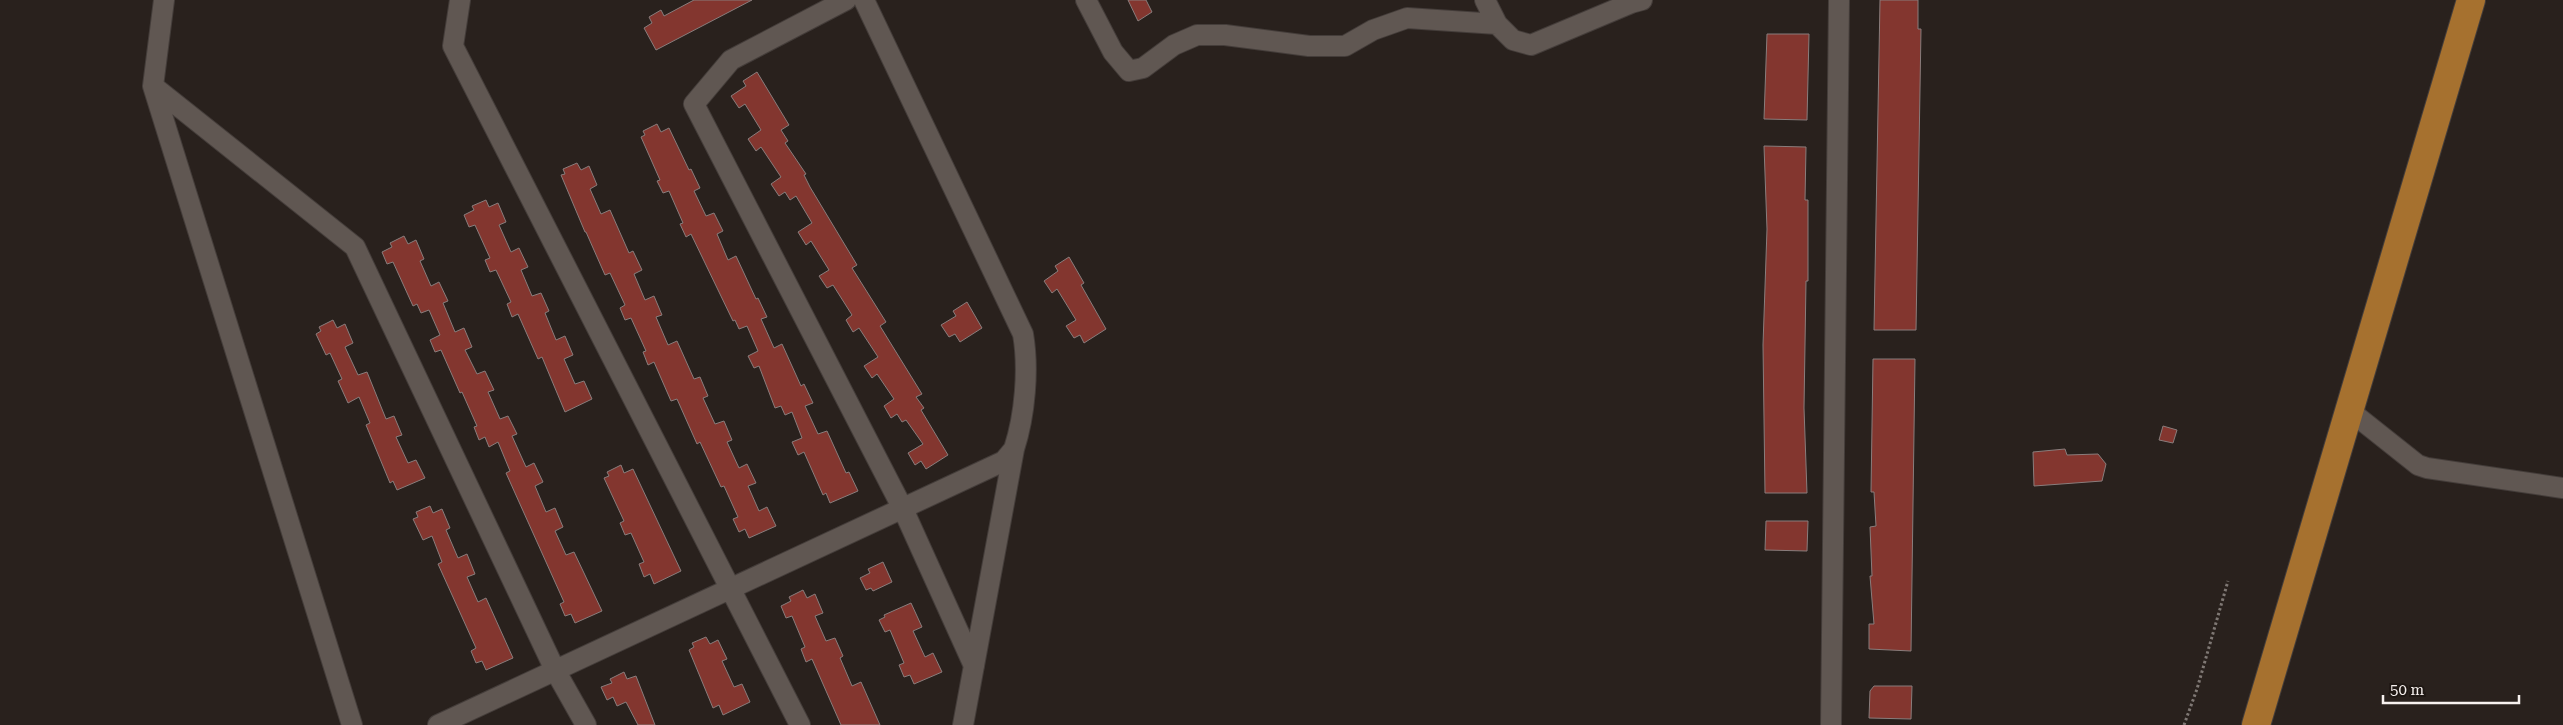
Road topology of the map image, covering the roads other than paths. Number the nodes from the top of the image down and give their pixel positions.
1 (164, 0) edge
2 (460, 0) edge
3 (846, 0) edge
4 (864, 0) edge
5 (1086, 0) edge
6 (1485, 0) edge
7 (1642, 0) edge
8 (1839, 0) edge
9 (2471, 0) edge
10 (1497, 24) junction
11 (153, 86) junction
12 (2350, 411) junction
13 (1014, 449) junction
14 (2563, 488) edge
15 (903, 509) junction
16 (730, 590) junction
17 (974, 666) junction
18 (555, 670) junction
19 (352, 725) edge
20 (438, 725) edge
21 (586, 725) edge
22 (800, 725) edge
23 (963, 725) edge
24 (1831, 725) edge
25 (2256, 725) edge

1 - 11 street
2 - 16 street
3 - 15 street
4 - 13 street
5 - 10 street
6 - 10 street
7 - 10 street
8 - 24 street
9 - 12 main road
11 - 18 street
11 - 19 street
12 - 14 street
12 - 25 main road
13 - 15 street
13 - 17 street
15 - 16 street
15 - 17 street
16 - 18 street
16 - 22 street
17 - 23 street
18 - 20 street
18 - 21 street

